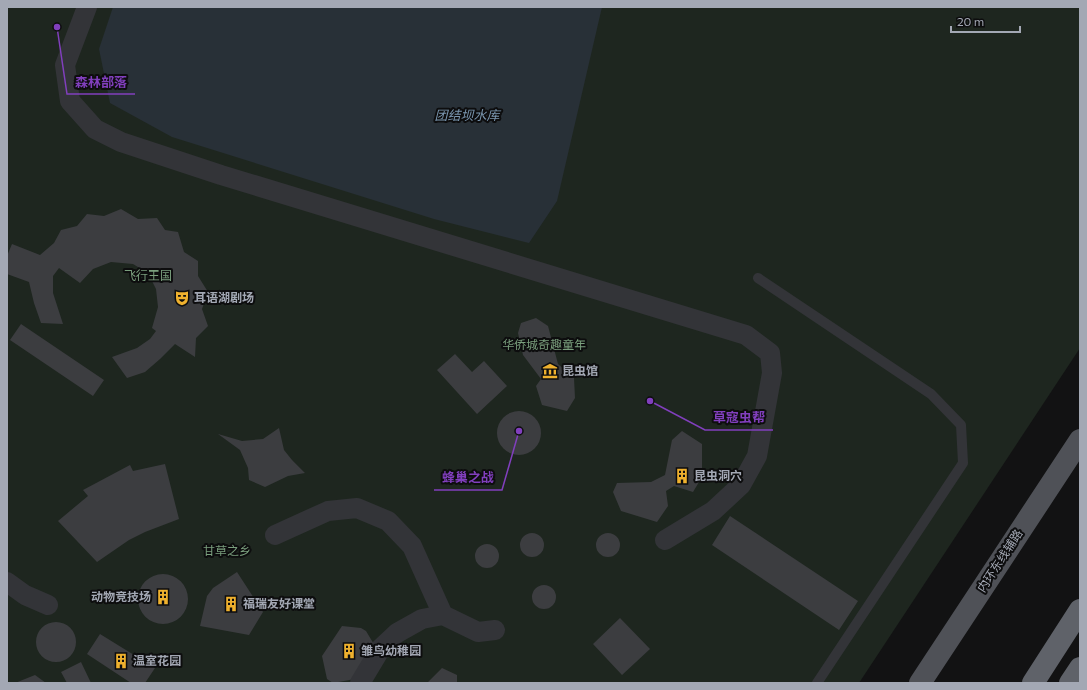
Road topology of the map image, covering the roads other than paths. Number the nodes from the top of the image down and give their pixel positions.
1 (87, 7) edge
2 (758, 278) dead end
3 (1080, 440) edge
4 (275, 535) dead end
5 (665, 540) dead end
6 (7, 582) edge
7 (48, 605) dead end
8 (1080, 610) edge
9 (443, 615) junction
10 (495, 630) dead end
11 (1080, 668) edge
12 (360, 683) edge
13 (817, 683) edge
14 (920, 683) edge
15 (1033, 683) edge
16 (1070, 683) edge

1 - 5 street
2 - 13 lane
3 - 14 main road, 内环东线辅路
4 - 9 street
6 - 7 street
8 - 15 highway
9 - 10 street
9 - 12 street
11 - 16 highway

